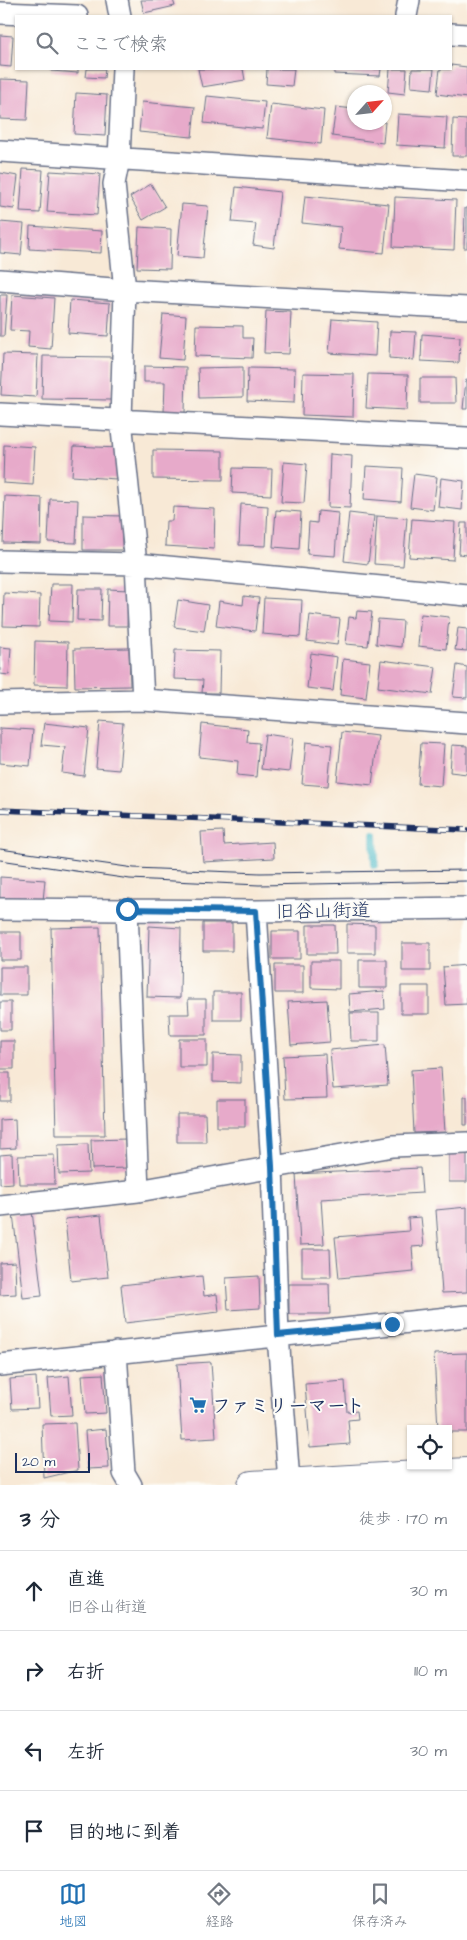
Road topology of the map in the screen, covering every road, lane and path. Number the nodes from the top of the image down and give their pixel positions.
1 (117, 0) edge
2 (409, 0) edge
3 (0, 13) edge
4 (51, 15) edge
5 (120, 15) edge
6 (406, 15) edge
7 (452, 34) edge
8 (467, 35) edge
9 (123, 70) edge
10 (0, 151) edge
11 (119, 159) junction
12 (467, 181) edge
13 (0, 280) edge
14 (124, 290) junction
15 (467, 308) edge
16 (0, 414) edge
17 (121, 420) junction
18 (467, 438) edge
19 (0, 561) edge
20 (136, 564) junction
21 (467, 594) edge
22 (142, 700) junction
23 (0, 703) edge
24 (467, 724) edge
25 (467, 908) edge
26 (0, 909) edge
27 (127, 909) junction
28 (256, 911) junction
29 (467, 1143) edge
30 (272, 1166) junction
31 (138, 1191) junction
32 (0, 1206) edge
33 (467, 1316) edge
34 (278, 1335) junction
35 (116, 1352) junction
36 (0, 1364) edge
37 (467, 1472) edge
38 (290, 1482) junction
39 (131, 1485) edge
40 (252, 1485) edge

1 - 5 street
2 - 6 street
3 - 4 street
7 - 8 street
9 - 11 street
10 - 11 street
11 - 12 street
11 - 14 street
13 - 14 street
14 - 15 street
14 - 17 street
16 - 17 street
17 - 18 street
17 - 20 street
19 - 20 street
20 - 21 street
20 - 22 street
22 - 23 street
22 - 24 street
25 - 28 street, 旧谷山街道
26 - 27 street, 旧谷山街道
27 - 28 street, 旧谷山街道
27 - 31 street
28 - 30 street
29 - 30 street
30 - 31 street
30 - 34 street
31 - 32 street
33 - 34 street
34 - 35 street
34 - 38 street
35 - 36 street
35 - 39 street
37 - 38 highway
38 - 40 highway

